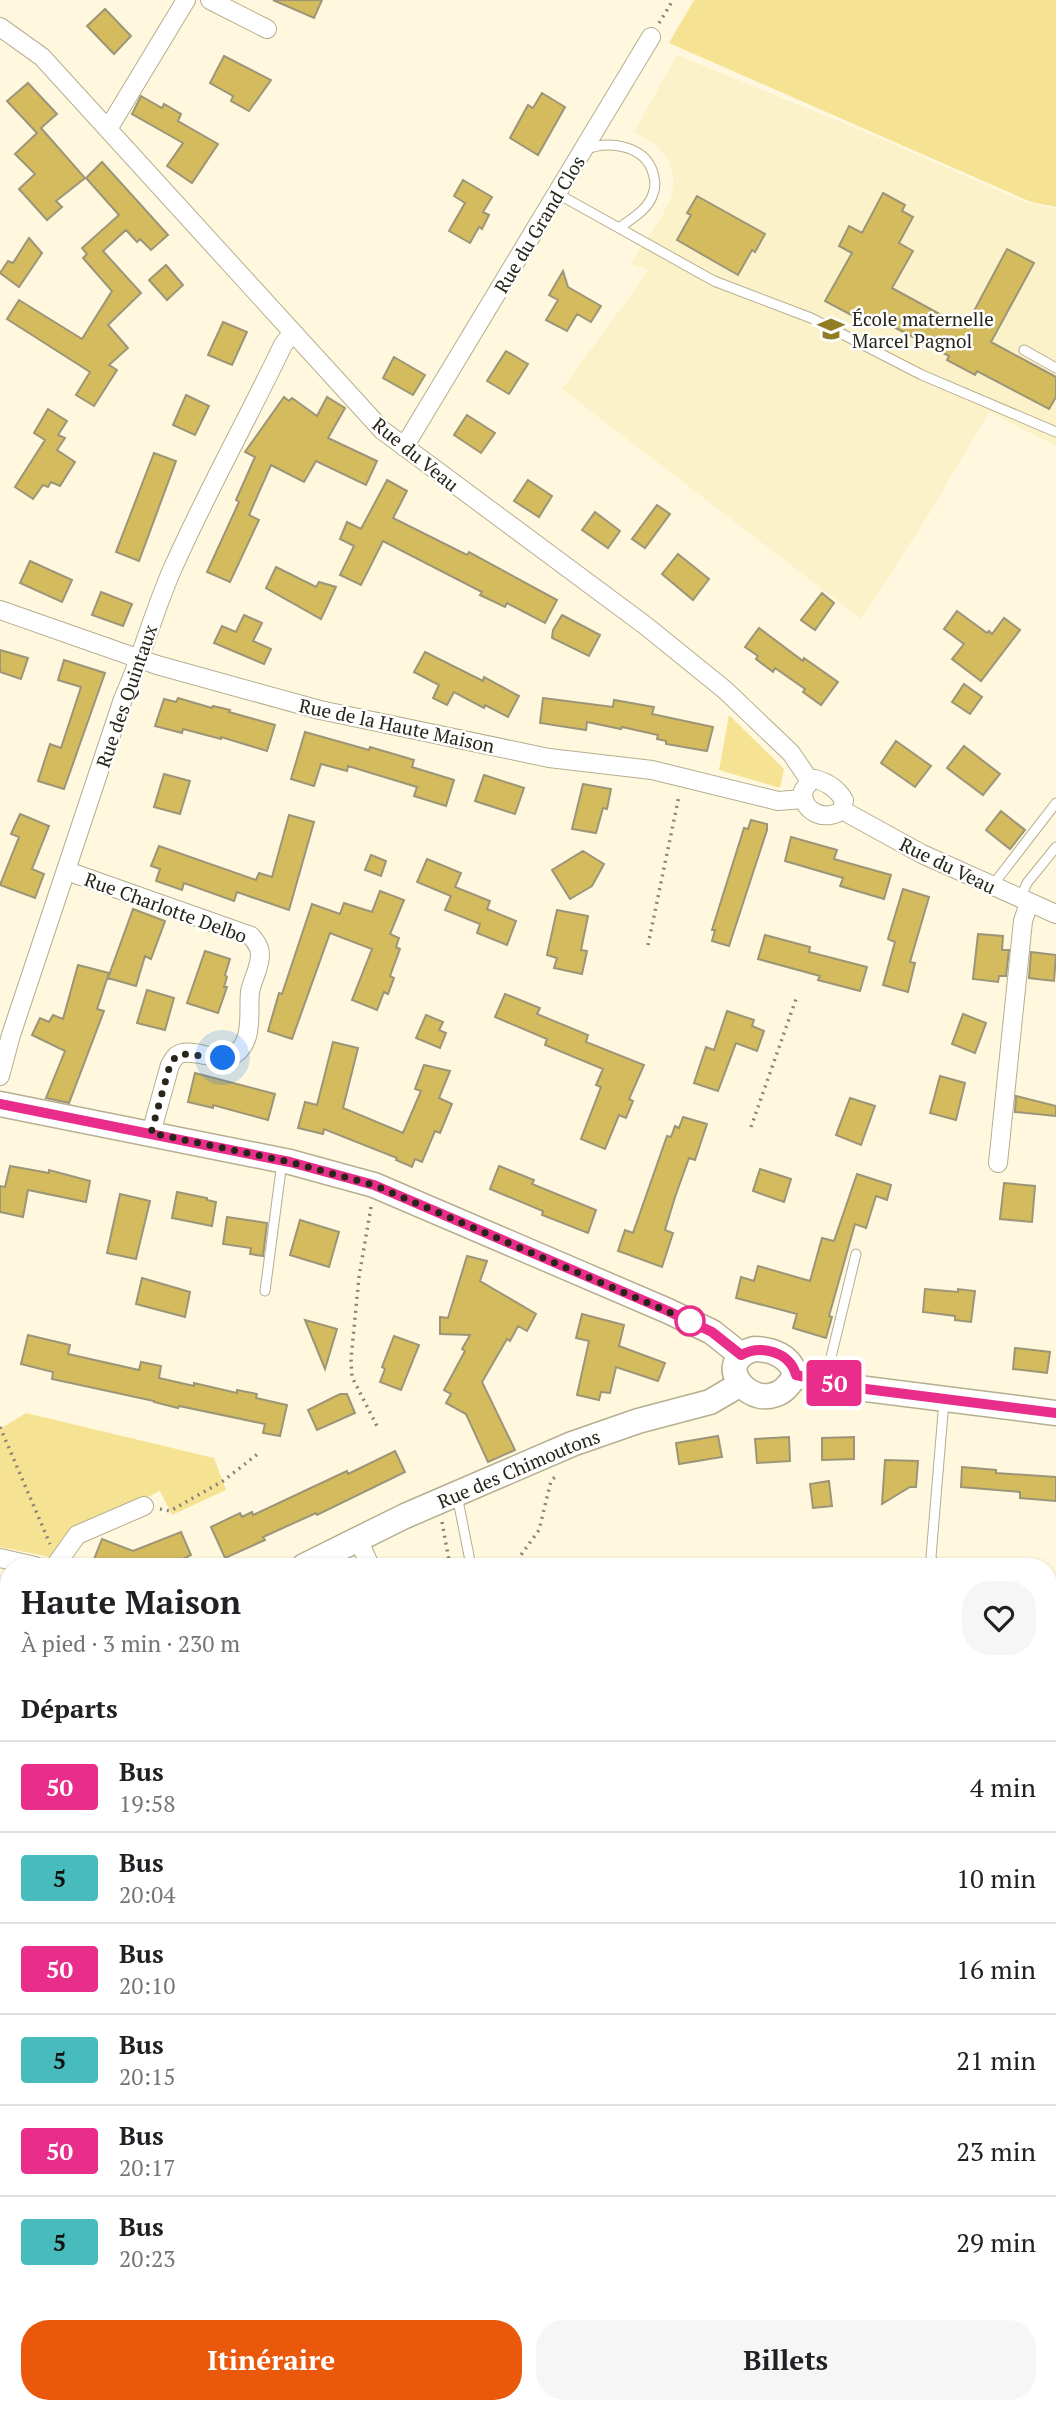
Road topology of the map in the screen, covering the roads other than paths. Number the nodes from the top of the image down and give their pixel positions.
1 (186, 0) edge
2 (210, 0) edge
3 (0, 27) edge
4 (267, 29) dead end
5 (651, 37) road end
6 (108, 129) junction
7 (584, 150) junction
8 (558, 194) junction
9 (616, 226) junction
10 (292, 333) junction
11 (1024, 350) dead end
12 (1056, 368) edge
13 (1056, 432) edge
14 (404, 447) junction
15 (0, 610) edge
16 (141, 659) junction
17 (810, 781) junction
18 (803, 799) junction
19 (1056, 803) edge
20 (842, 810) junction
21 (1056, 848) edge
22 (66, 871) junction
23 (992, 886) junction
24 (1024, 901) junction
25 (1056, 914) edge
26 (0, 1076) edge
27 (0, 1104) edge
28 (151, 1133) junction
29 (282, 1160) junction
30 (998, 1163) dead end
31 (856, 1254) dead end
32 (265, 1291) dead end
33 (741, 1355) junction
34 (796, 1375) junction
35 (825, 1381) junction
36 (739, 1385) junction
37 (944, 1400) junction
38 (1056, 1413) edge
39 (448, 1498) junction
40 (144, 1506) road end
41 (359, 1541) junction
42 (61, 1558) edge
43 (322, 1558) edge
44 (366, 1558) edge
45 (468, 1558) edge
46 (931, 1558) edge

1 - 6 street
2 - 4 street
3 - 6 street, Rue du Veau
5 - 7 street, Rue du Grand Clos
6 - 10 street, Rue du Veau
7 - 8 street, Rue du Grand Clos
7 - 9 lane
8 - 9 lane
8 - 14 street, Rue du Grand Clos
9 - 13 lane
10 - 14 street, Rue du Veau
10 - 16 street, Rue des Quintaux
11 - 12 lane
14 - 17 street, Rue du Veau
15 - 16 street, Rue de la Haute Maison
16 - 18 street, Rue de la Haute Maison
16 - 22 street, Rue des Quintaux
17 - 18 street
17 - 20 street
18 - 20 street, Rue du Veau
19 - 23 lane
20 - 23 street, Rue du Veau
21 - 24 lane
22 - 26 street, Rue des Quintaux
22 - 28 street, Rue Charlotte Delbo
23 - 24 street, Rue du Veau
24 - 25 street, Rue du Veau
24 - 30 street
27 - 28 main road
28 - 29 main road
29 - 32 lane
29 - 33 main road
31 - 35 lane
33 - 34 main road
33 - 36 main road
34 - 35 main road
34 - 36 main road
35 - 37 main road
36 - 39 main road, Rue des Chimoutons
37 - 38 main road
37 - 46 lane
39 - 41 main road, Rue des Chimoutons
39 - 45 lane
40 - 42 street
41 - 43 main road, Rue des Chimoutons
41 - 44 street

